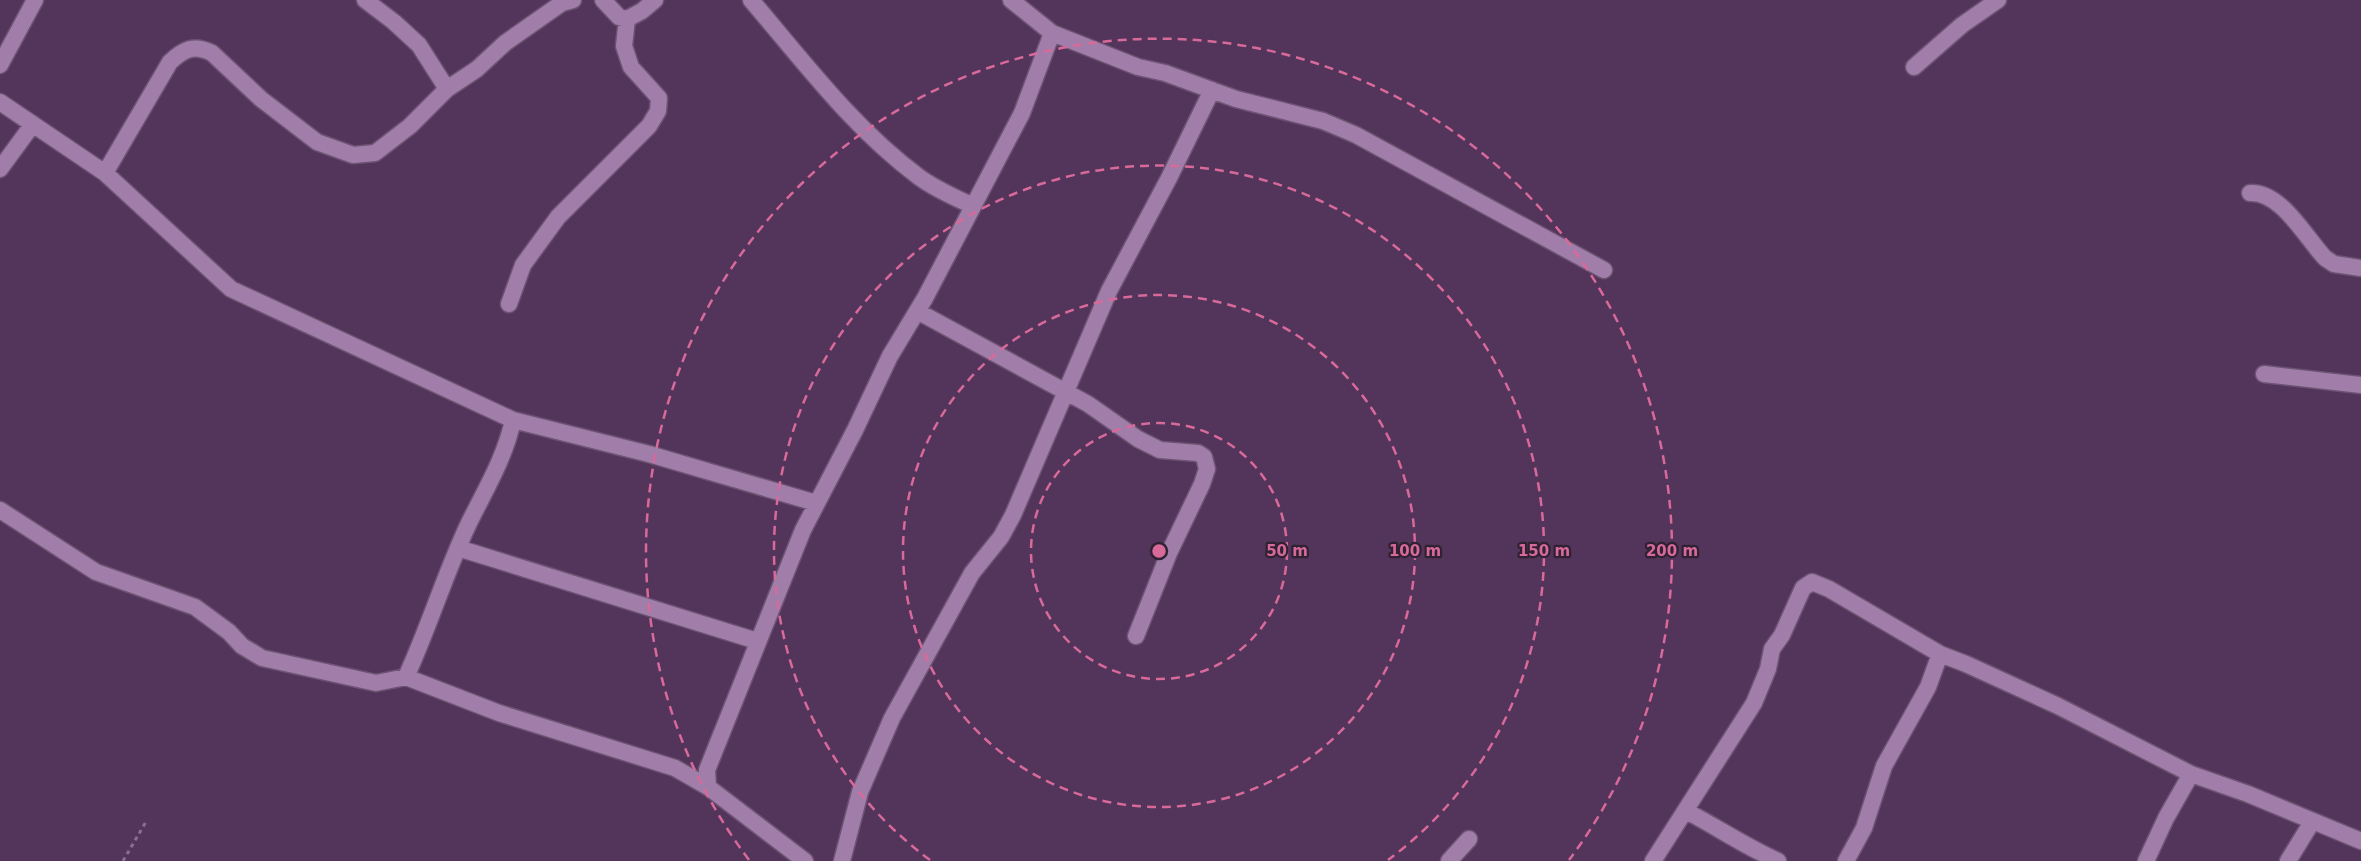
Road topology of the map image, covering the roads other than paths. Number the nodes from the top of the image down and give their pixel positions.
1 (35, 0) edge
2 (365, 0) edge
3 (573, 0) edge
4 (603, 0) edge
5 (655, 0) edge
6 (751, 0) edge
7 (1011, 0) edge
8 (1996, 0) edge
9 (627, 19) junction
10 (1052, 32) junction
11 (0, 65) edge
12 (1914, 67) dead end
13 (447, 89) junction
14 (1212, 90) junction
15 (0, 102) edge
16 (33, 124) junction
17 (0, 169) edge
18 (105, 173) junction
19 (2250, 193) dead end
20 (973, 206) junction
21 (2361, 268) edge
22 (1604, 270) dead end
23 (509, 304) dead end
24 (917, 311) junction
25 (2264, 374) dead end
26 (2361, 385) edge
27 (1064, 391) junction
28 (513, 420) junction
29 (816, 503) junction
30 (0, 510) edge
31 (458, 548) junction
32 (1136, 636) dead end
33 (757, 641) junction
34 (1940, 654) junction
35 (406, 676) junction
36 (2191, 774) junction
37 (708, 787) junction
38 (1686, 811) junction
39 (2312, 822) junction
40 (1469, 839) dead end
41 (2361, 842) edge
42 (805, 861) edge
43 (842, 861) edge
44 (1449, 861) edge
45 (1653, 861) edge
46 (1778, 861) edge
47 (1846, 861) edge
48 (2146, 861) edge
49 (2288, 861) edge

1 - 11 street
2 - 13 street
3 - 13 street
4 - 9 street
5 - 9 street
6 - 20 street
7 - 10 street
8 - 12 street
9 - 23 street
10 - 14 street
10 - 20 street
13 - 18 street
14 - 22 street
14 - 27 street
15 - 16 street
16 - 17 street
16 - 18 street
18 - 28 street
19 - 21 street
20 - 24 street
24 - 27 street
24 - 29 street
25 - 26 street
27 - 32 street
27 - 43 street
28 - 29 street
28 - 31 street
29 - 33 street
30 - 35 street
31 - 33 street
31 - 35 street
33 - 37 street
34 - 36 street
34 - 38 street
34 - 47 street
35 - 37 street
36 - 39 street
36 - 48 street
37 - 42 street
38 - 45 street
38 - 46 street
39 - 41 street
39 - 49 street
40 - 44 street

